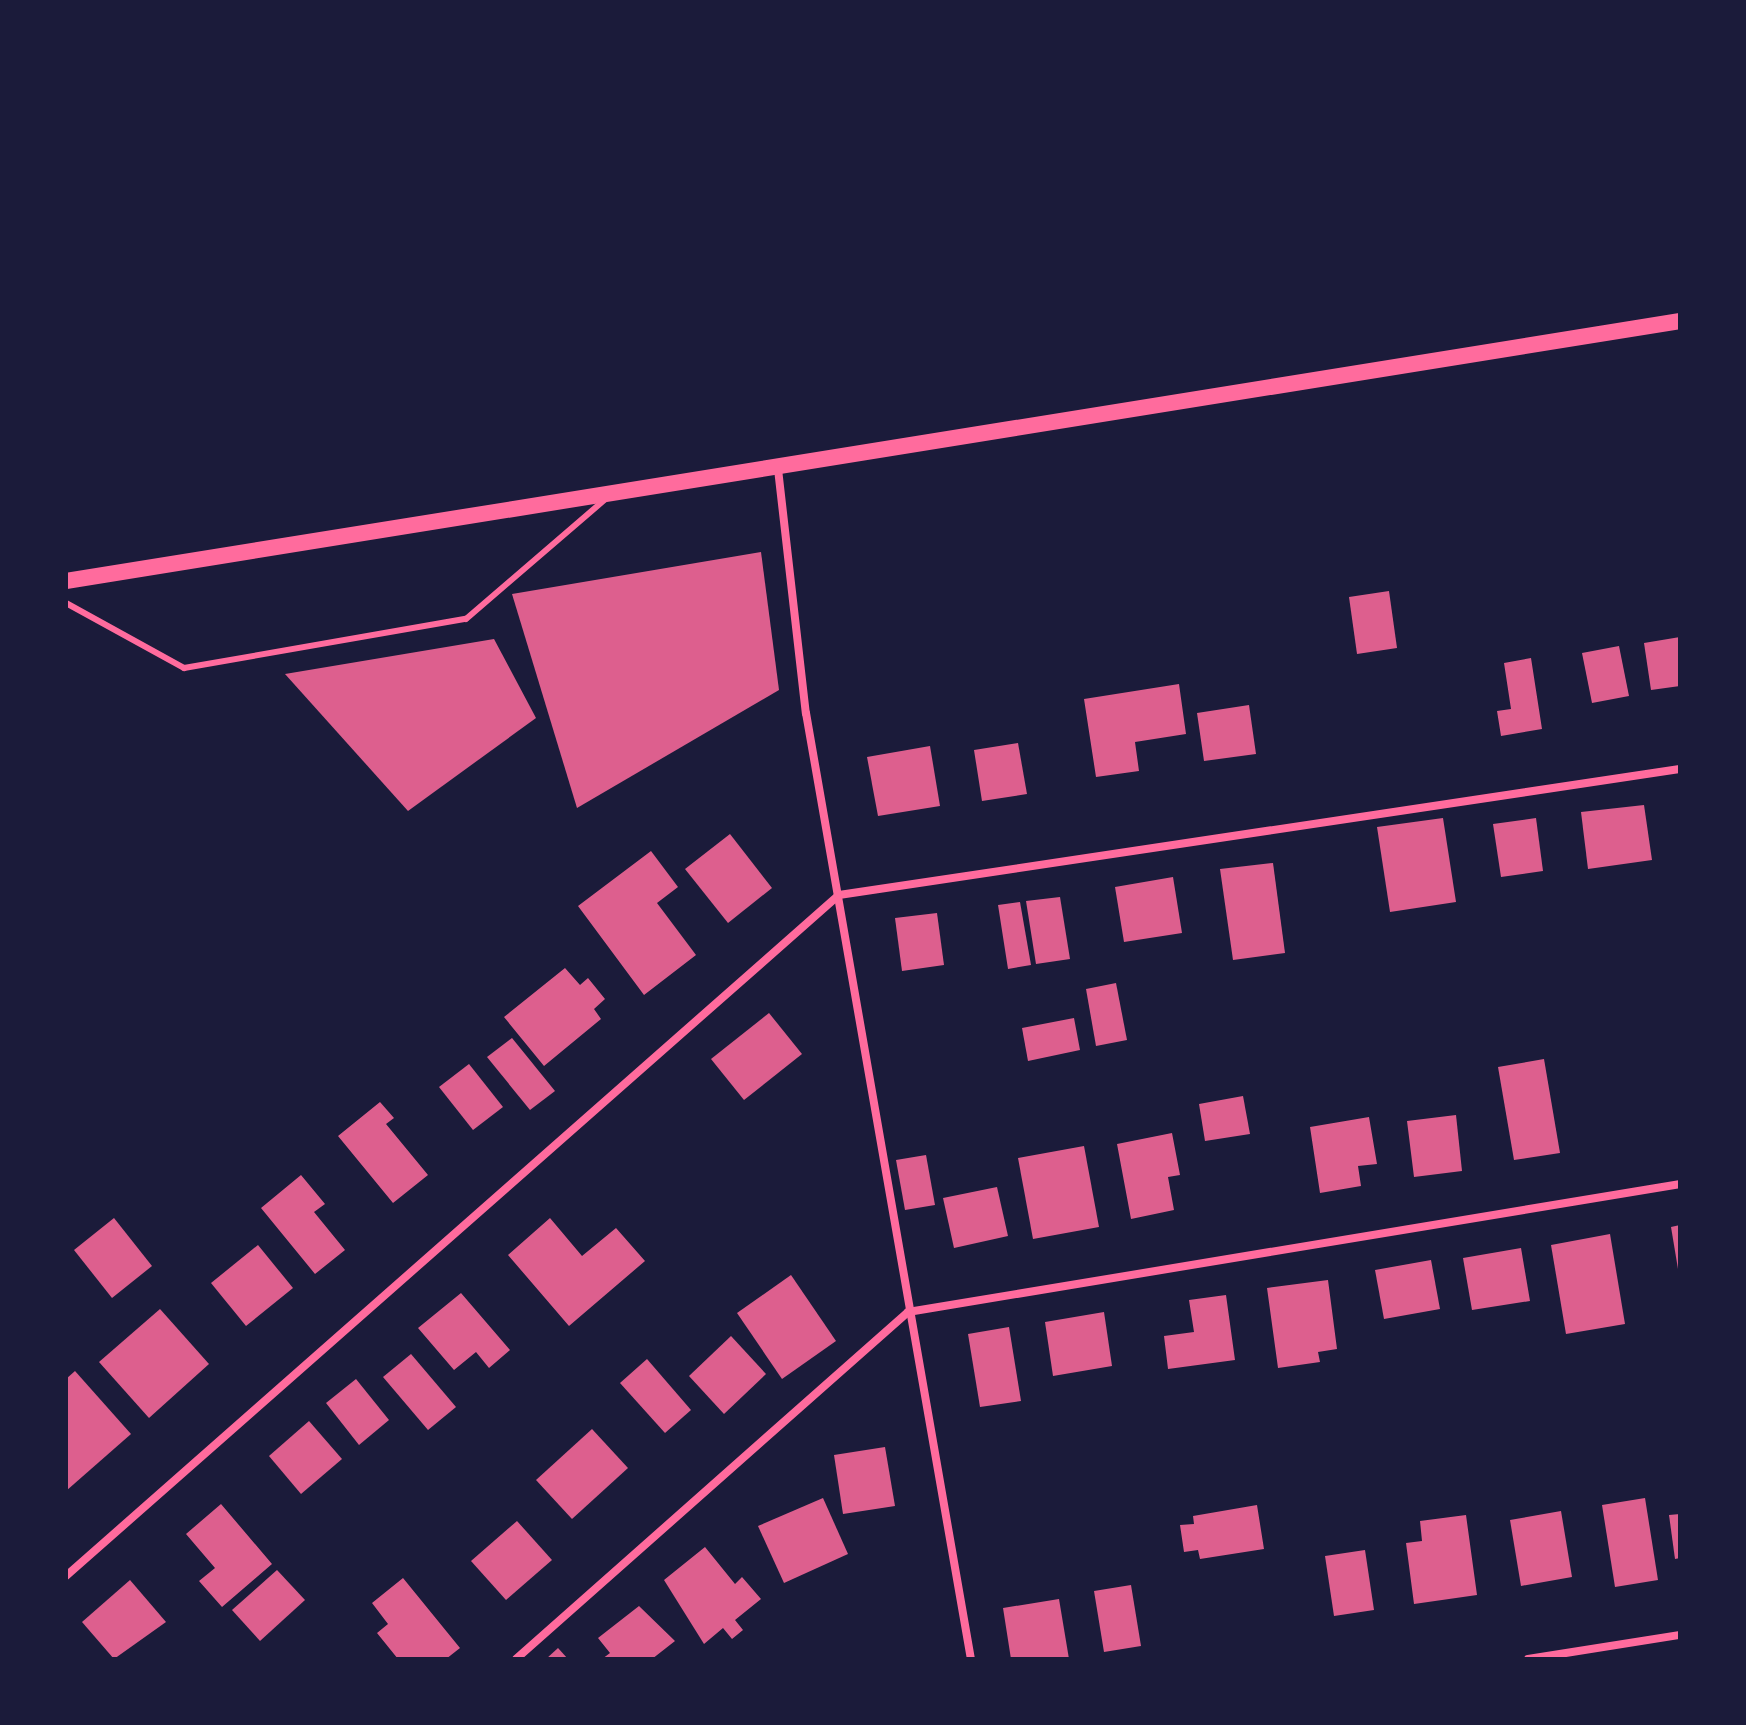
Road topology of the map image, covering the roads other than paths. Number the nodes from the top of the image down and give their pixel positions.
1 (1680, 321) edge
2 (778, 469) junction
3 (611, 495) junction
4 (66, 581) edge
5 (66, 603) edge
6 (1680, 769) edge
7 (839, 895) junction
8 (1680, 1184) edge
9 (908, 1312) junction
10 (66, 1576) edge
11 (1680, 1635) edge
12 (516, 1659) edge
13 (971, 1659) edge
14 (1528, 1659) edge

1 - 2 main road
2 - 3 main road
2 - 7 street
3 - 4 main road
3 - 5 lane
6 - 7 street
7 - 9 street
7 - 10 street
8 - 9 street
9 - 12 street
9 - 13 street
11 - 14 street

